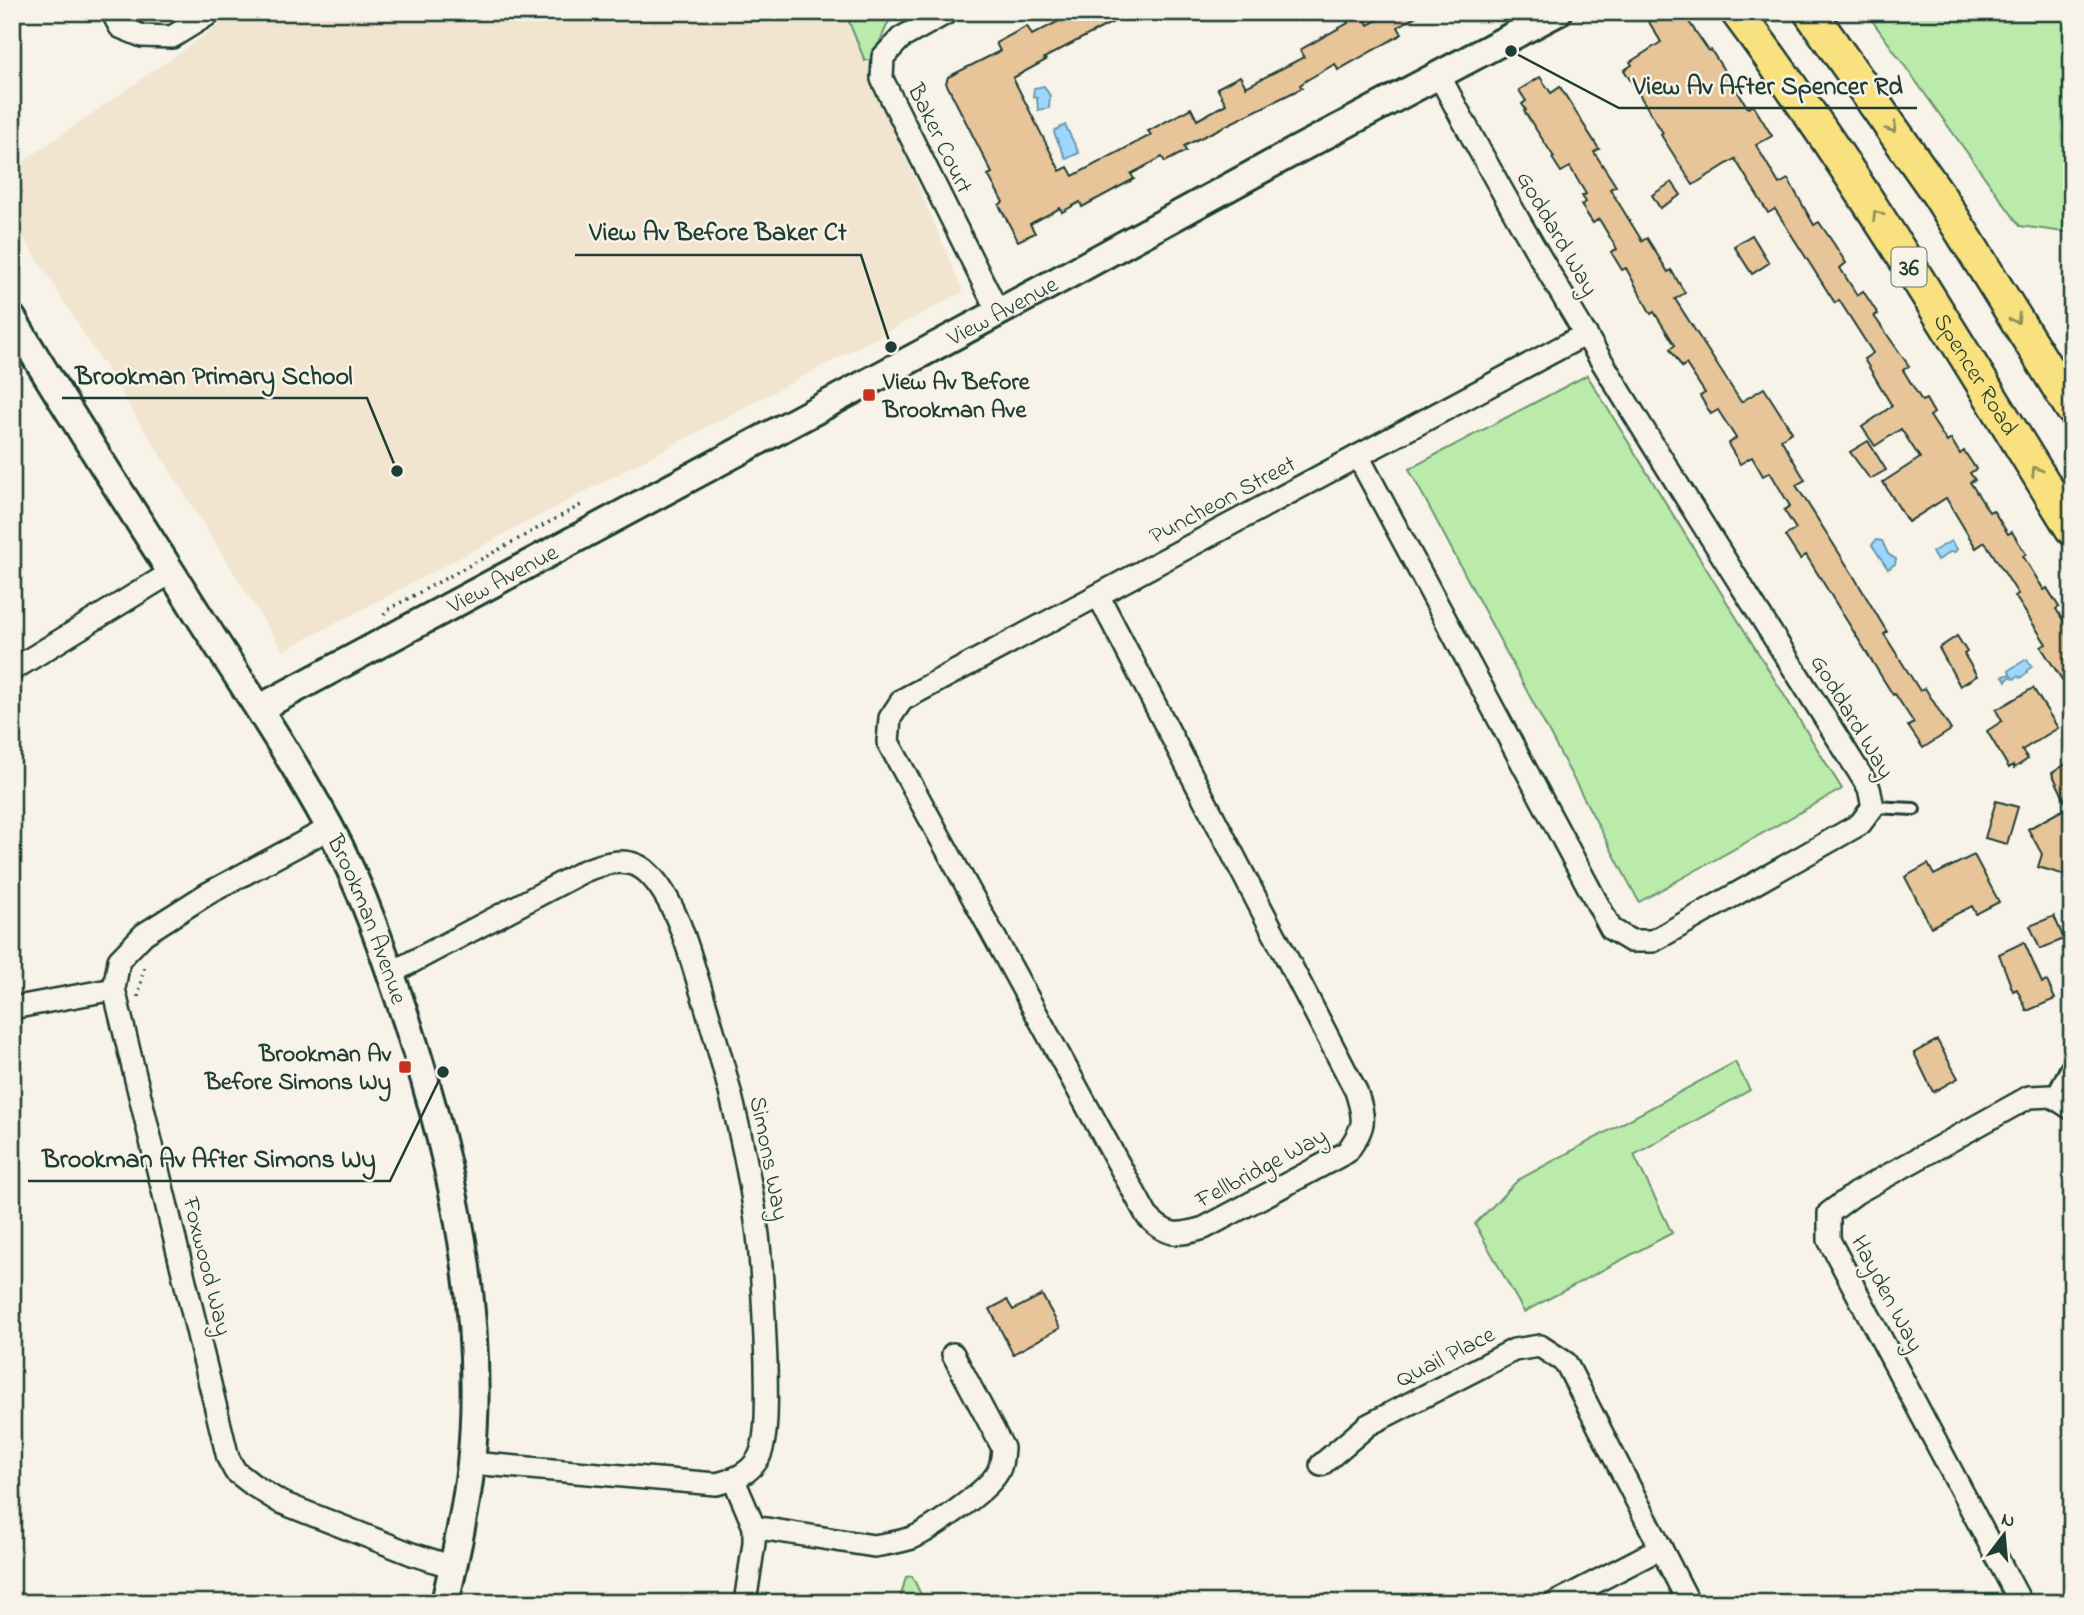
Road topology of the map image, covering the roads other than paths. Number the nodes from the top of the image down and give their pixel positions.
1 (112, 12) edge
2 (212, 12) edge
3 (948, 12) edge
4 (1558, 12) edge
5 (1737, 12) edge
6 (1810, 12) edge
7 (1439, 75) junction
8 (998, 312) junction
9 (14, 324) edge
10 (1586, 334) junction
11 (2072, 409) edge
12 (1358, 456) junction
13 (2072, 529) edge
14 (172, 572) junction
15 (1098, 595) junction
16 (12, 670) edge
17 (260, 708) junction
18 (890, 718) joint
19 (1873, 807) junction
20 (1914, 809) dead end
21 (330, 828) junction
22 (391, 973) junction
23 (116, 997) junction
24 (12, 1008) edge
25 (2067, 1066) dead end
26 (2052, 1096) junction
27 (2072, 1109) edge
28 (953, 1354) dead end
29 (471, 1463) junction
30 (1321, 1465) dead end
31 (734, 1480) junction
32 (754, 1527) junction
33 (1661, 1548) junction
34 (453, 1567) junction
35 (445, 1603) edge
36 (745, 1603) edge
37 (1556, 1603) edge
38 (1689, 1603) edge
39 (2021, 1603) edge

1 - 2 street
3 - 8 street, Baker Court
4 - 7 street, View Avenue
13 -> 5 main road, Spencer Road / 36
6 -> 11 main road
7 - 8 street, View Avenue
7 - 10 street, Goddard Way
8 - 17 street, View Avenue
9 - 14 street, Brookman Avenue
10 - 12 street, Puncheon Street
10 - 19 street, Goddard Way
12 - 15 street, Puncheon Street
12 - 19 street, Goddard Way
14 - 16 street
14 - 17 street, Brookman Avenue
15 - 18 street, Puncheon Street
15 - 18 street, Fellbridge Way
17 - 21 street, Brookman Avenue
19 - 20 lane
21 - 22 street, Brookman Avenue
21 - 23 street
22 - 29 street, Brookman Avenue
22 - 31 street, Simons Way
23 - 24 street
23 - 34 street, Foxwood Way
25 - 26 lane
26 - 27 street
26 - 39 street, Hayden Way
28 - 32 street
29 - 31 street
29 - 34 street, Brookman Avenue
30 - 33 street, Quail Place
31 - 32 street
32 - 36 street
33 - 37 street
33 - 38 street, Quail Place
34 - 35 street, Brookman Avenue

